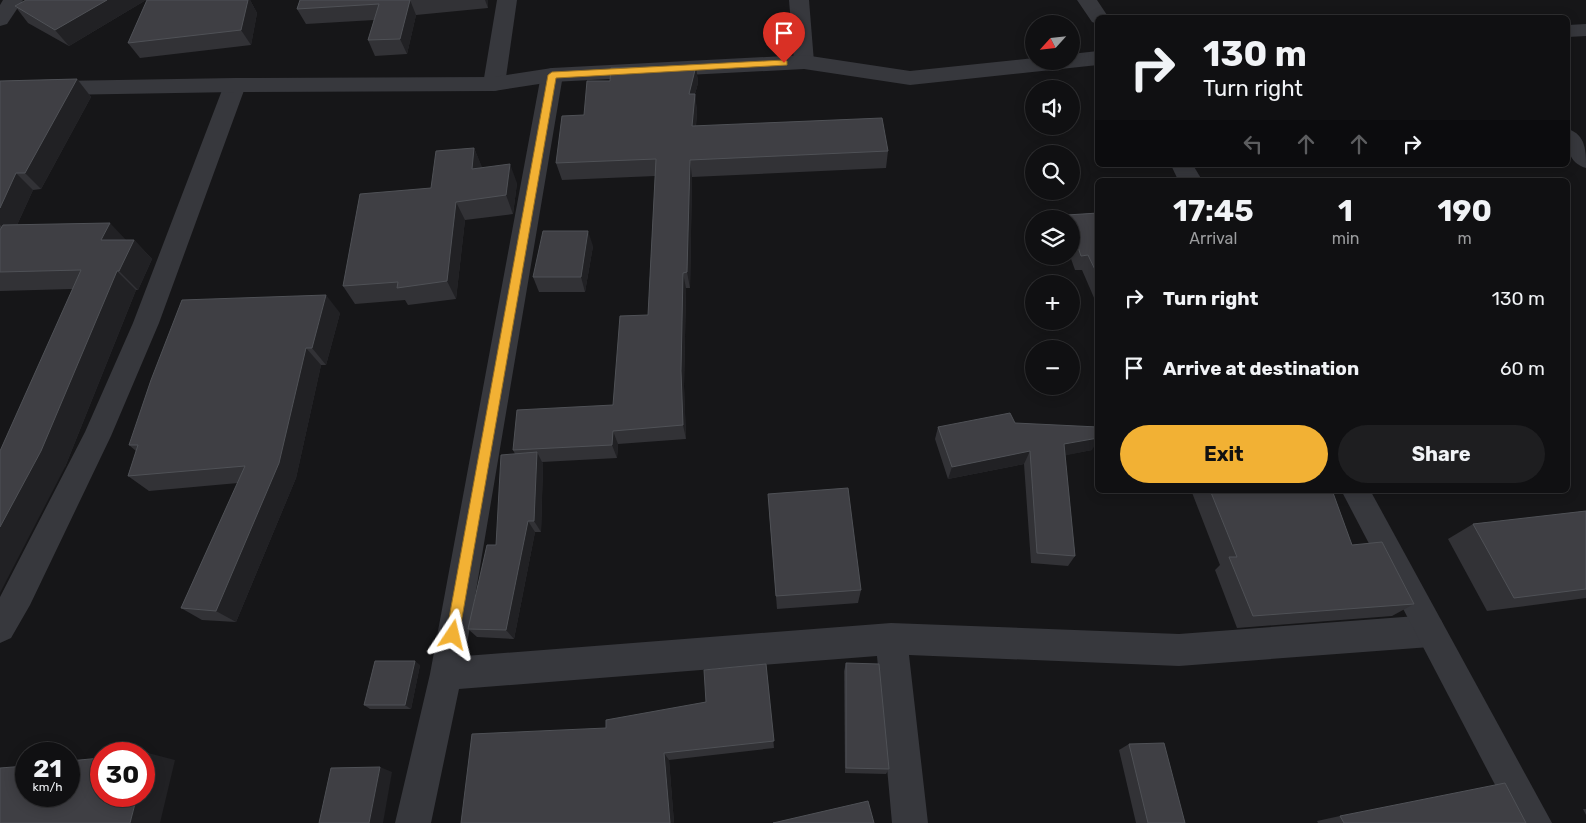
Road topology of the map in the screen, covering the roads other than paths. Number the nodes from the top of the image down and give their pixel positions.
1 (14, 0) edge
2 (507, 0) edge
3 (799, 0) edge
4 (1088, 0) edge
5 (1097, 15) edge
6 (0, 20) edge
7 (1586, 30) edge
8 (1570, 31) edge
9 (1095, 58) edge
10 (1080, 60) edge
11 (804, 62) junction
12 (1025, 66) edge
13 (552, 75) junction
14 (494, 84) junction
15 (235, 85) junction
16 (0, 89) edge
17 (1570, 140) edge
18 (1586, 160) edge
19 (1357, 493) edge
20 (0, 627) edge
21 (1430, 632) junction
22 (891, 639) junction
23 (446, 674) junction
24 (413, 823) edge
25 (910, 823) edge
26 (1534, 823) edge

1 - 6 street
2 - 14 street
3 - 11 street
4 - 5 street
7 - 8 street
9 - 10 street
11 - 12 street
11 - 13 street
13 - 14 street
13 - 23 street
14 - 15 street
15 - 16 street
15 - 20 street
17 - 18 street
19 - 21 street
21 - 22 street
21 - 26 street
22 - 23 street
22 - 25 street
23 - 24 street

